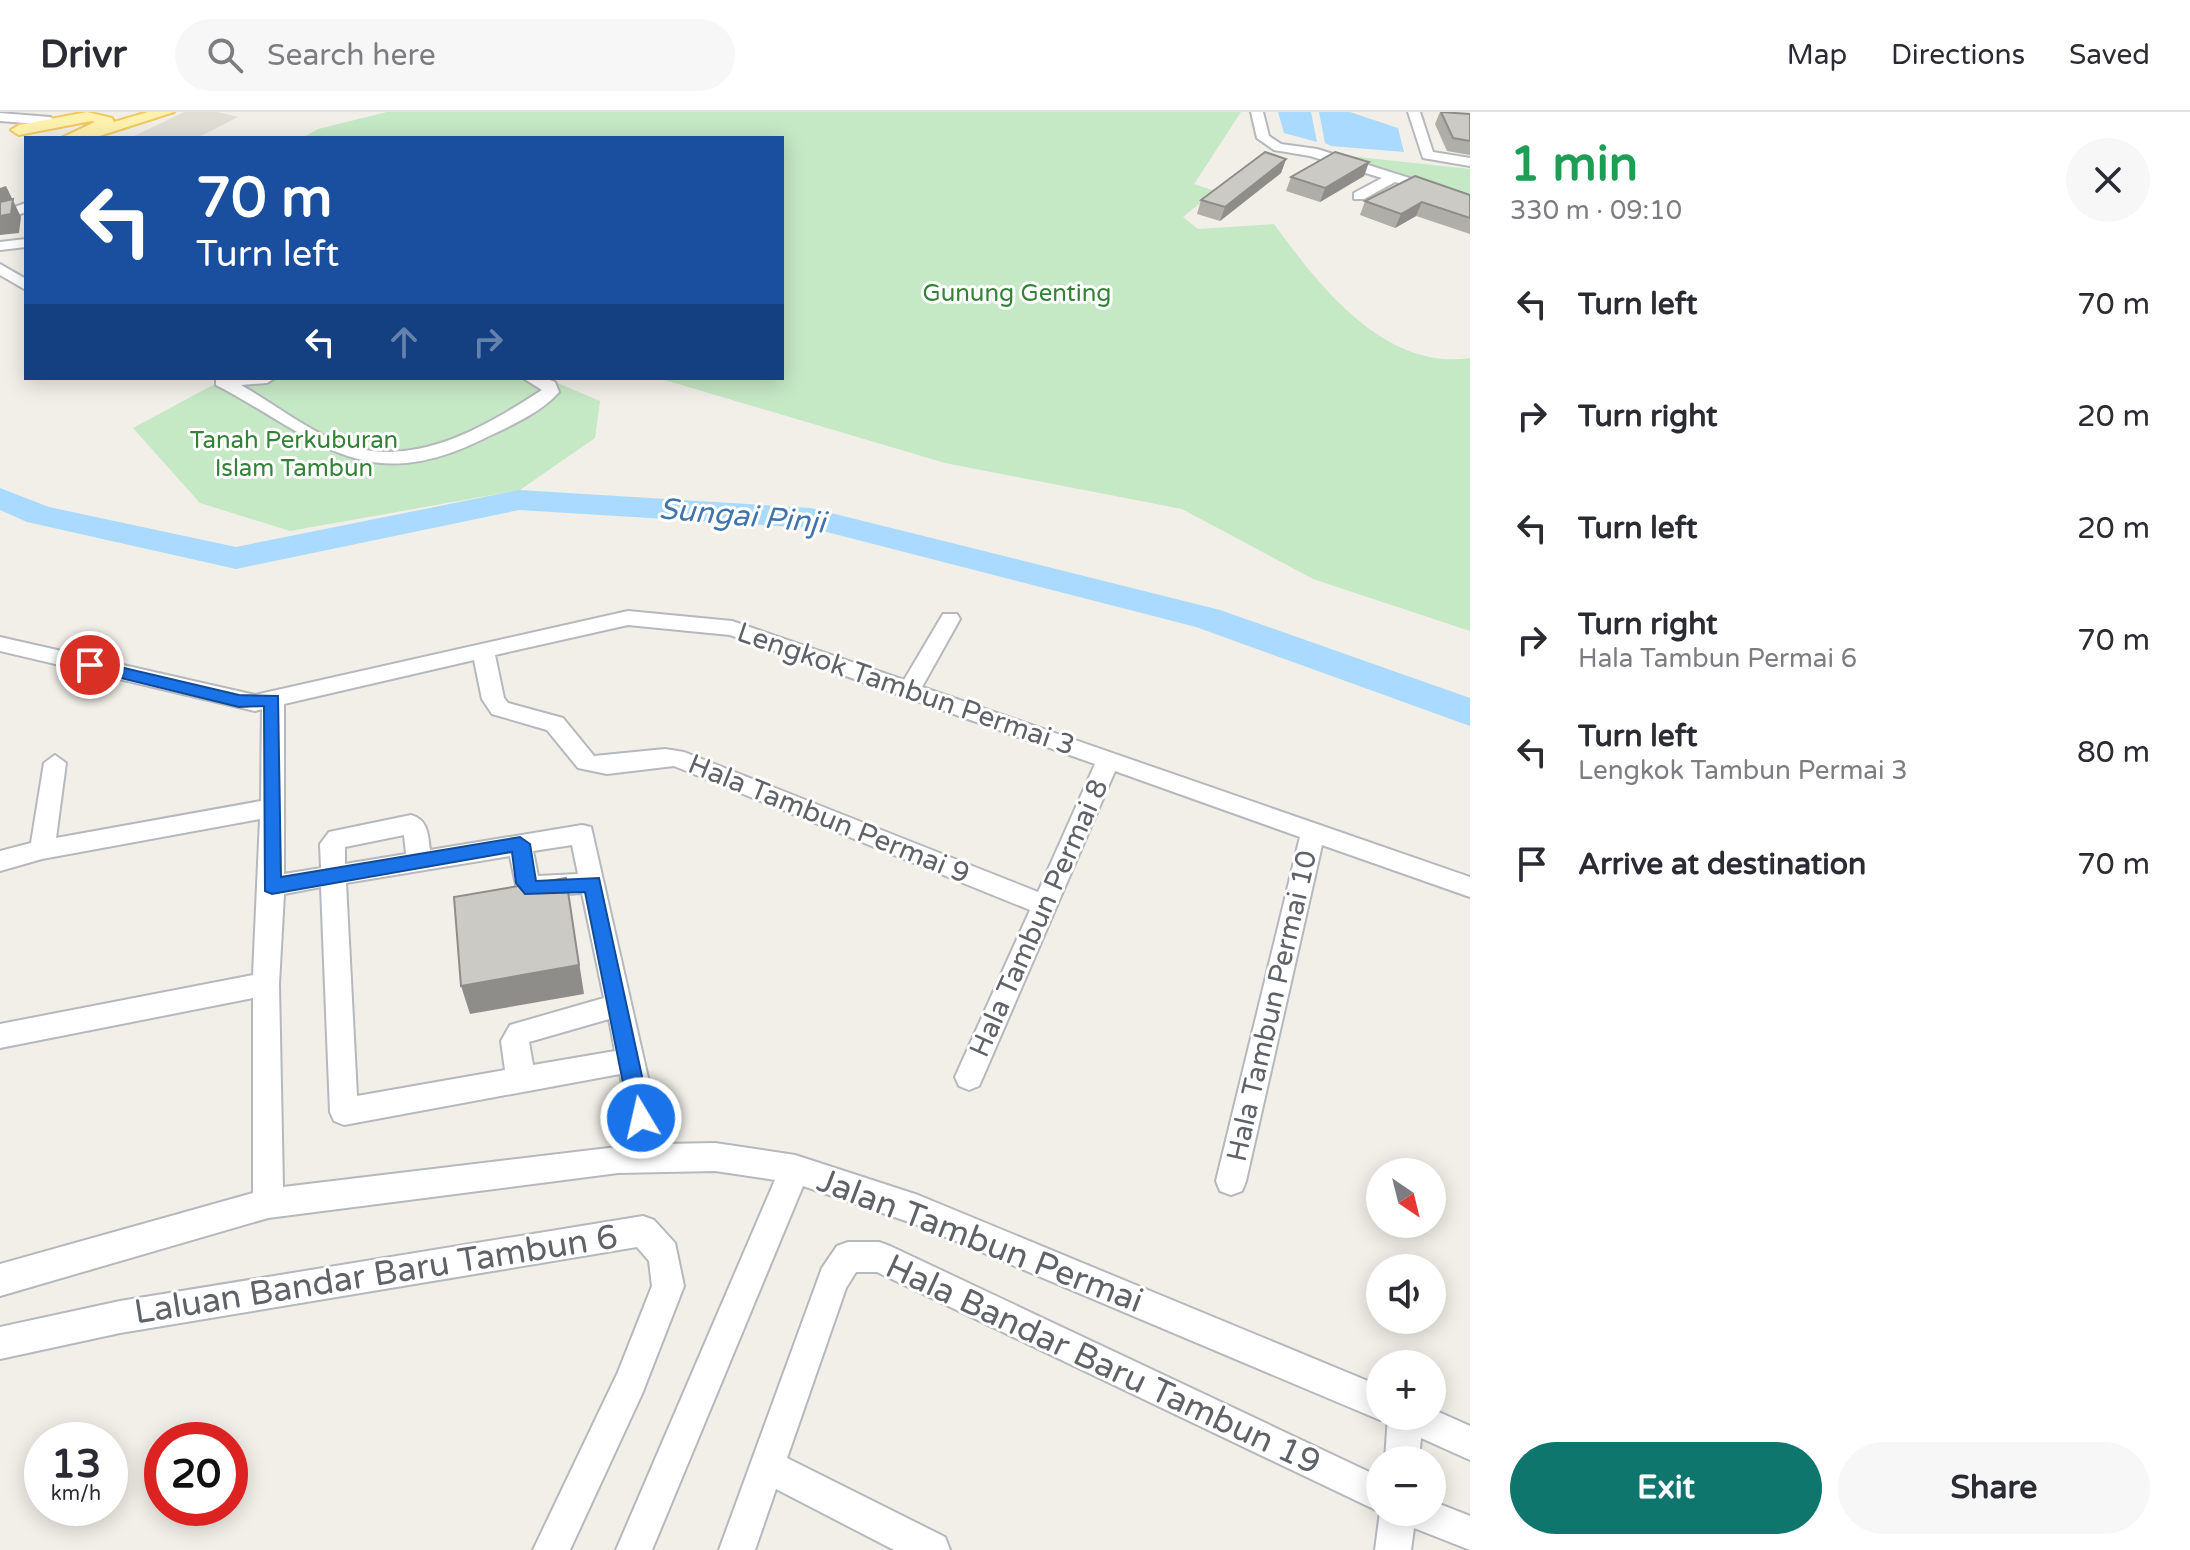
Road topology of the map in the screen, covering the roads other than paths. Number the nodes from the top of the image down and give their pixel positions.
1 (84, 112) edge
2 (129, 112) edge
3 (164, 112) edge
4 (1257, 112) edge
5 (1419, 115) edge
6 (0, 117) edge
7 (51, 117) edge
8 (76, 136) edge
9 (78, 136) edge
10 (14, 138) edge
11 (1470, 162) edge
12 (1394, 177) junction
13 (1359, 196) dead end
14 (1470, 201) edge
15 (24, 208) edge
16 (0, 217) edge
17 (24, 243) edge
18 (0, 246) edge
19 (0, 268) edge
20 (24, 285) edge
21 (219, 380) edge
22 (536, 380) edge
23 (950, 619) dead end
24 (0, 644) edge
25 (483, 650) junction
26 (910, 689) junction
27 (273, 700) junction
28 (1109, 758) junction
29 (55, 763) dead end
30 (273, 808) junction
31 (1313, 832) junction
32 (520, 844) junction
33 (42, 850) junction
34 (0, 861) edge
35 (419, 861) junction
36 (331, 876) junction
37 (592, 883) junction
38 (272, 886) junction
39 (1470, 887) edge
40 (1045, 905) junction
41 (266, 984) junction
42 (619, 1005) junction
43 (0, 1036) edge
44 (631, 1060) junction
45 (969, 1077) dead end
46 (521, 1081) junction
47 (651, 1158) junction
48 (795, 1169) junction
49 (1231, 1181) dead end
50 (268, 1203) junction
51 (0, 1280) edge
52 (0, 1343) edge
53 (1366, 1397) edge
54 (1440, 1430) edge
55 (1470, 1443) edge
56 (768, 1467) junction
57 (1366, 1488) edge
58 (1446, 1524) edge
59 (1396, 1526) edge
60 (1470, 1534) edge
61 (551, 1550) edge
62 (634, 1550) edge
63 (737, 1550) edge
64 (932, 1550) edge
65 (1393, 1550) edge

1 - 7 main road
2 - 3 main road
3 - 9 main road
4 - 12 street
5 - 11 street
6 - 7 street
7 - 10 main road
8 - 10 main road
12 - 13 street
12 - 14 street
15 - 16 street
17 - 18 street
19 - 20 street
21 - 22 street
23 - 26 street
24 - 27 street, Lengkok Tambun Permai 3
25 - 26 street, Lengkok Tambun Permai 3
25 - 27 street, Lengkok Tambun Permai 3
25 - 40 street, Hala Tambun Permai 9
26 - 28 street, Lengkok Tambun Permai 3
27 - 30 street
28 - 31 street, Lengkok Tambun Permai 3
28 - 40 street, Hala Tambun Permai 8
29 - 33 street
30 - 33 street
30 - 38 street
31 - 39 street, Lengkok Tambun Permai 3
31 - 49 street, Hala Tambun Permai 10
32 - 35 street
32 - 37 street
32 - 37 street
33 - 34 street
35 - 36 street
35 - 36 street
36 - 38 street
36 - 46 street
37 - 42 street
38 - 41 street
40 - 45 street, Hala Tambun Permai 8
41 - 43 street
41 - 50 street
42 - 44 street
42 - 46 street
44 - 46 street
44 - 47 street
47 - 48 street, Jalan Tambun Permai
47 - 50 street, Jalan Tambun Permai
48 - 53 street, Jalan Tambun Permai
48 - 62 street
50 - 51 street, Jalan Tambun Permai
52 - 61 street, Laluan Bandar Baru Tambun 6
54 - 55 street
56 - 57 street, Hala Bandar Baru Tambun 19
56 - 63 street, Hala Bandar Baru Tambun 19
56 - 64 street
58 - 60 street
59 - 65 street

